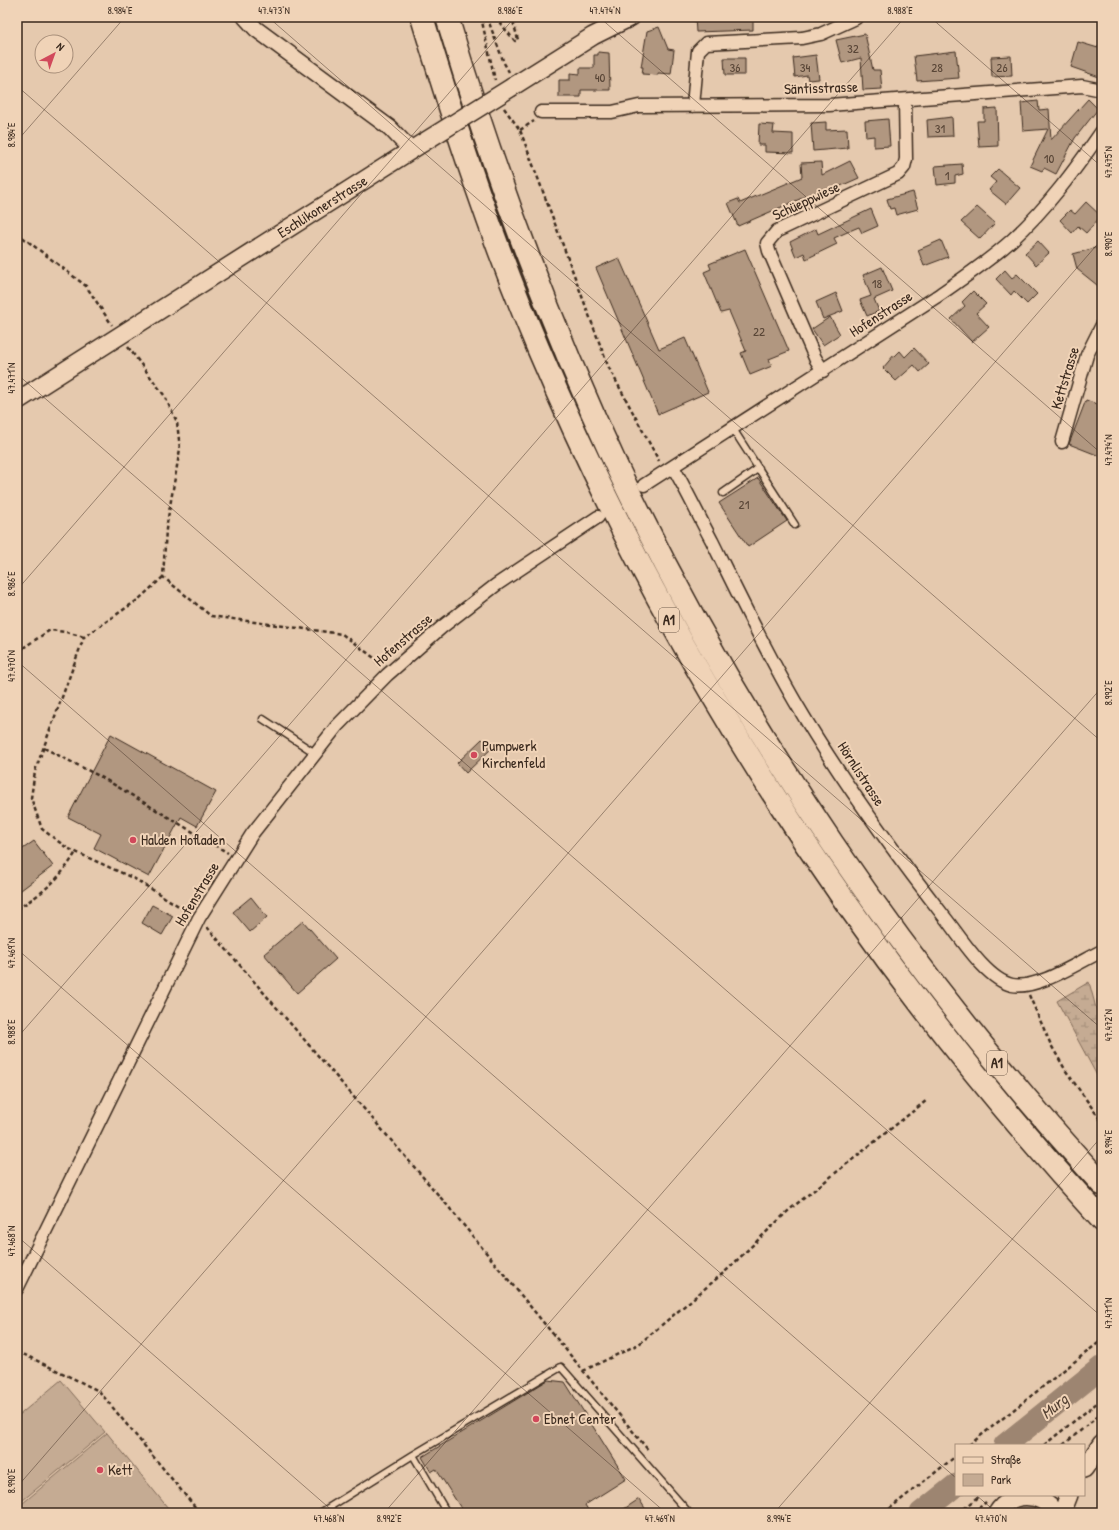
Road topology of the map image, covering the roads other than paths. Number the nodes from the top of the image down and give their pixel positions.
1 (245, 17) edge
2 (422, 17) edge
3 (447, 17) edge
4 (631, 17) edge
5 (856, 18) dead end
6 (1102, 90) edge
7 (905, 100) junction
8 (693, 106) junction
9 (541, 112) road end
10 (1102, 132) edge
11 (417, 146) junction
12 (1102, 325) edge
13 (823, 371) junction
14 (17, 401) edge
15 (733, 429) junction
16 (1062, 442) dead end
17 (759, 468) junction
18 (669, 470) junction
19 (644, 485) dead end
20 (723, 493) dead end
21 (598, 517) dead end
22 (796, 525) dead end
23 (263, 719) dead end
24 (315, 753) junction
25 (1102, 951) edge
26 (1102, 1184) edge
27 (1102, 1220) edge
28 (17, 1289) edge
29 (1102, 1442) edge
30 (1085, 1454) edge
31 (413, 1455) junction
32 (1085, 1468) edge
33 (1022, 1496) edge
34 (1031, 1496) edge
35 (1069, 1496) edge
36 (993, 1506) edge
37 (320, 1513) edge
38 (447, 1513) edge
39 (689, 1513) edge
40 (1055, 1513) edge
41 (1062, 1513) edge

1 - 11 street
2 - 27 highway, A1
3 - 26 highway, A1
4 - 11 main road, Eschlikonerstrasse, bridge
5 - 8 street
6 - 7 street, Säntisstrasse
7 - 8 street, Säntisstrasse
7 - 13 street, Schüeppwiese
8 - 9 street, Säntisstrasse
10 - 13 street, Hofenstrasse
11 - 14 main road, Eschlikonerstrasse
12 - 16 street, Kettstrasse
13 - 15 street, Hofenstrasse
15 - 17 lane
15 - 18 street, Hofenstrasse
17 - 20 lane
17 - 22 lane
18 - 19 street, Hofenstrasse
18 - 25 street, Hörnlistrasse
21 - 24 street, Hofenstrasse
23 - 24 lane
24 - 28 street, Hofenstrasse
29 - 30 main road
29 - 32 main road
31 - 37 lane
31 - 38 lane
31 - 39 lane
33 - 36 main road
34 - 40 main road
35 - 41 main road

